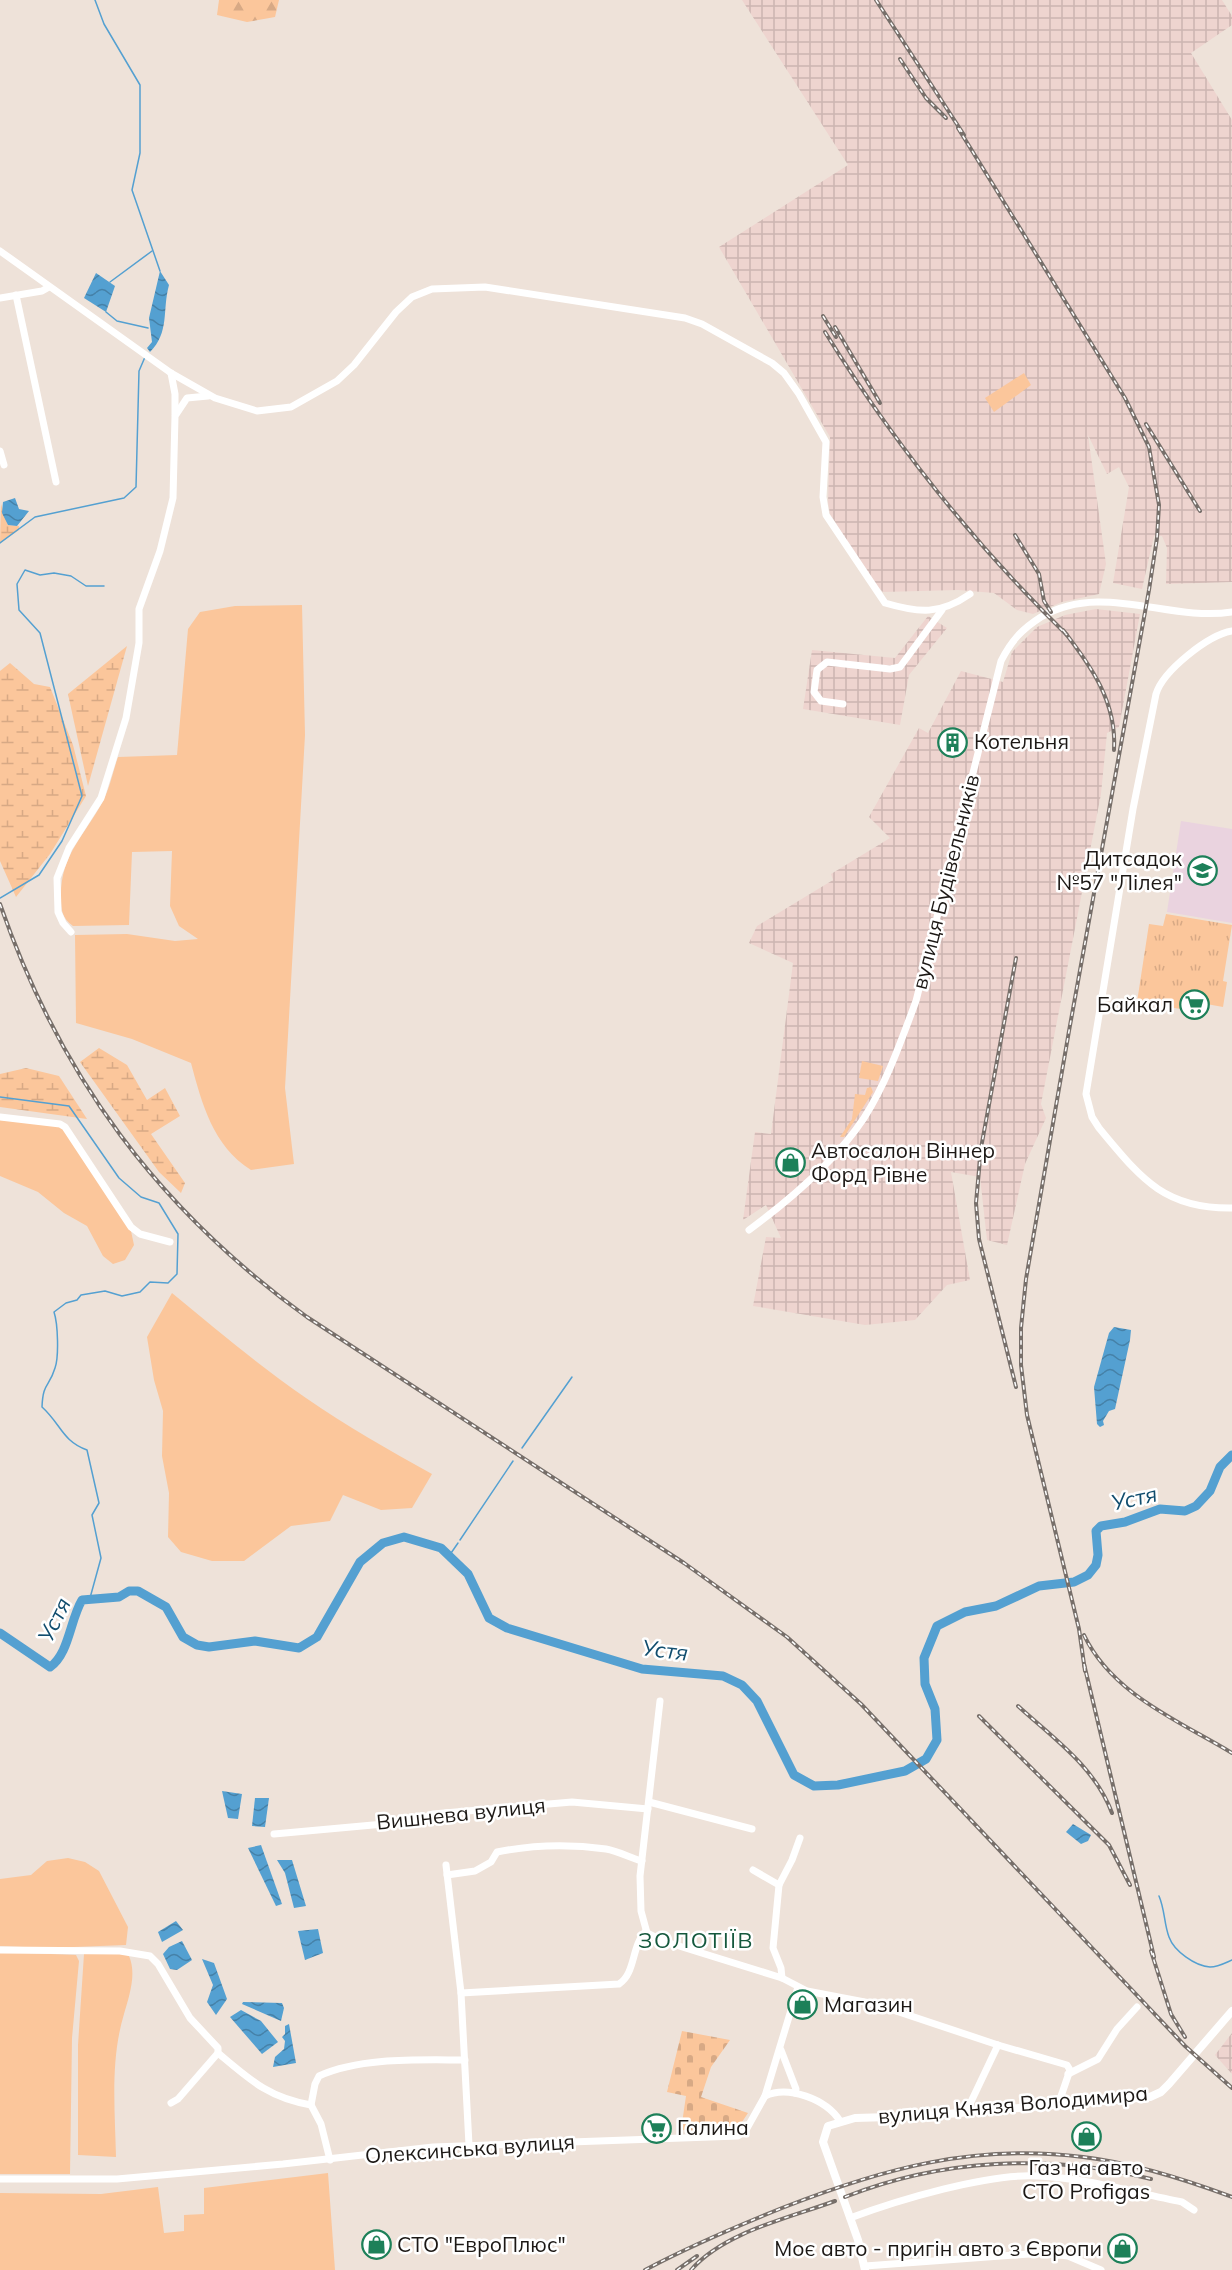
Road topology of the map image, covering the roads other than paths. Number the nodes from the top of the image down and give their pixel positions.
1 (0, 251) edge
2 (49, 287) junction
3 (16, 295) junction
4 (0, 298) edge
5 (171, 373) junction
6 (211, 396) junction
7 (174, 416) junction
8 (0, 451) edge
9 (4, 465) dead end
10 (56, 482) dead end
11 (970, 594) dead end
12 (942, 610) junction
13 (1232, 612) edge
14 (1232, 631) edge
15 (843, 704) dead end
16 (71, 932) dead end
17 (0, 1117) edge
18 (1232, 1208) edge
19 (749, 1230) dead end
20 (170, 1242) dead end
21 (660, 1701) dead end
22 (649, 1805) junction
23 (752, 1829) dead end
24 (273, 1834) dead end
25 (800, 1838) dead end
26 (642, 1862) junction
27 (446, 1865) dead end
28 (753, 1870) dead end
29 (447, 1875) junction
30 (779, 1885) junction
31 (646, 1931) junction
32 (0, 1950) edge
33 (782, 1978) junction
34 (798, 1987) junction
35 (461, 1993) junction
36 (1137, 2007) dead end
37 (1232, 2011) edge
38 (998, 2045) junction
39 (780, 2050) junction
40 (218, 2053) junction
41 (465, 2060) junction
42 (1068, 2074) junction
43 (795, 2093) junction
44 (765, 2096) junction
45 (171, 2103) dead end
46 (311, 2105) junction
47 (1058, 2105) junction
48 (969, 2112) junction
49 (840, 2121) junction
50 (469, 2145) junction
51 (330, 2160) junction
52 (0, 2179) edge
53 (1194, 2210) dead end
54 (848, 2215) junction
55 (865, 2268) edge
56 (1101, 2270) edge

1 - 2 street
2 - 3 street
2 - 5 street
3 - 4 street
3 - 10 street
5 - 6 street
5 - 7 street
6 - 7 street
6 - 12 street
7 - 16 street
8 - 9 street
11 - 12 street
12 - 15 street
13 - 19 street, вулиця Будівельників
14 - 18 street
17 - 20 street
21 - 22 street
22 - 23 street, Вишнева вулиця
22 - 24 street, Вишнева вулиця
22 - 26 street
25 - 30 street
26 - 29 street
26 - 31 street
27 - 29 street
28 - 30 street
29 - 35 street
30 - 33 street
31 - 33 street
31 - 35 street
32 - 40 street
33 - 34 street
34 - 38 street
34 - 39 street, Олексинська вулиця
35 - 41 street
36 - 42 street
37 - 47 main road, вулиця Князя Володимира
38 - 42 street
38 - 48 street
39 - 43 street
39 - 44 street, Олексинська вулиця
40 - 45 street
40 - 46 street
41 - 46 street
41 - 50 street
42 - 47 street
43 - 44 street
43 - 49 street
44 - 50 street, Олексинська вулиця
46 - 51 street
47 - 48 main road, вулиця Князя Володимира
48 - 49 main road, вулиця Князя Володимира
49 - 54 main road
50 - 51 street, Олексинська вулиця
51 - 52 street, Олексинська вулиця
53 - 54 street
54 - 55 main road
55 - 56 street

